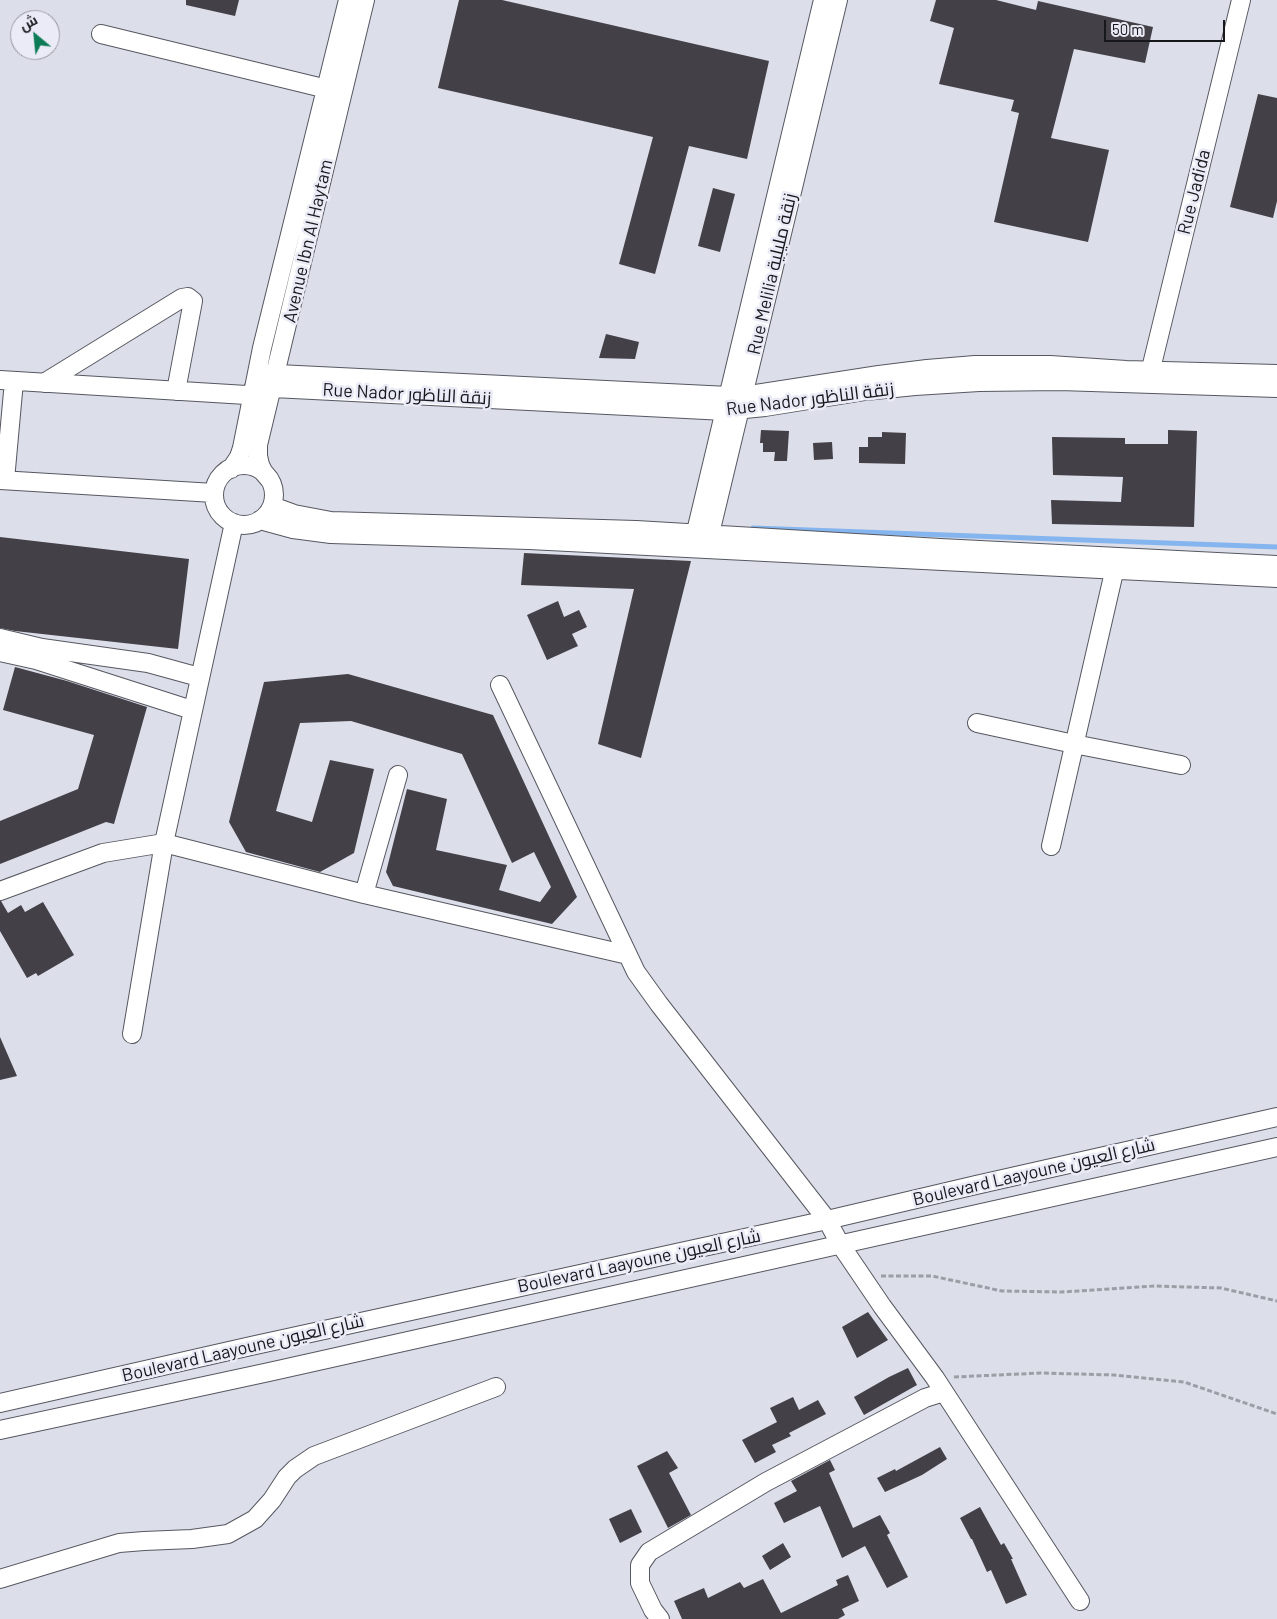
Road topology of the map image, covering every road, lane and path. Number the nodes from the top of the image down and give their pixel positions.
1 (348, 0) edge
2 (365, 0) edge
3 (823, 0) edge
4 (838, 0) edge
5 (1229, 0) edge
6 (1241, 0) edge
7 (101, 34) dead end
8 (344, 51) junction
9 (327, 89) junction
10 (1277, 374) edge
11 (1144, 378) junction
12 (7, 381) edge
13 (44, 383) junction
14 (254, 385) junction
15 (273, 386) junction
16 (1277, 388) edge
17 (176, 391) junction
18 (734, 403) junction
19 (232, 469) junction
20 (269, 479) junction
21 (3, 480) edge
22 (214, 493) junction
23 (272, 506) junction
24 (260, 520) junction
25 (234, 523) junction
26 (701, 541) junction
27 (1116, 563) junction
28 (1277, 565) edge
29 (1277, 578) edge
30 (0, 638) edge
31 (0, 652) edge
32 (199, 677) junction
33 (500, 685) dead end
34 (192, 710) junction
35 (977, 723) dead end
36 (1074, 744) junction
37 (1181, 765) dead end
38 (398, 775) dead end
39 (164, 843) junction
40 (1051, 846) dead end
41 (0, 891) edge
42 (364, 894) junction
43 (628, 955) junction
44 (132, 1034) dead end
45 (1277, 1117) edge
46 (1277, 1148) edge
47 (827, 1220) junction
48 (840, 1244) junction
49 (862, 1276) junction
50 (1277, 1300) edge
51 (939, 1385) junction
52 (496, 1387) dead end
53 (0, 1403) edge
54 (1277, 1414) edge
55 (0, 1430) edge
56 (0, 1579) edge
57 (1080, 1601) dead end
58 (660, 1619) edge

1 - 8 street, Avenue Ibn Al Haytam
2 - 8 street, Avenue Ibn Al Haytam
3 - 18 street, Rue Melilia زنقة مليلية
4 - 18 street, Rue Melilia زنقة مليلية
5 - 11 street, Rue Jadida
6 - 11 street, Rue Jadida
7 - 9 street
8 - 9 street, Avenue Ibn Al Haytam
8 - 15 street, Avenue Ibn Al Haytam
9 - 14 street, Avenue Ibn Al Haytam
10 - 11 street, Rue Nador زنقة الناظور
11 - 16 street, Rue Nador زنقة الناظور
11 - 18 street, Rue Nador زنقة الناظور
12 - 13 street, Rue Nador زنقة الناظور
12 - 21 street
13 - 17 street, Rue Nador زنقة الناظور
13 - 17 street
14 - 15 street, Rue Nador زنقة الناظور
14 - 17 street, Rue Nador زنقة الناظور
14 - 19 street, Avenue Ibn Al Haytam
15 - 18 street, Rue Nador زنقة الناظور
15 - 20 street, Avenue Ibn Al Haytam
18 - 26 street, Rue Melilia زنقة مليلية
19 - 20 street
19 - 22 street
20 - 23 street
21 - 22 street
22 - 25 street
23 - 24 street
23 - 26 street
24 - 25 street
24 - 26 street
25 - 32 street
26 - 27 street
27 - 28 street
27 - 29 street
27 - 36 street
30 - 32 street
31 - 34 street
32 - 34 street
33 - 43 street
34 - 39 street
35 - 36 street
36 - 37 street
36 - 40 street
38 - 42 street
39 - 41 street
39 - 42 street
39 - 44 street
42 - 43 street
43 - 47 street
45 - 47 street, Boulevard Laayoune شارع العيون
46 - 48 street, Boulevard Laayoune شارع العيون
47 - 48 street
47 - 53 street, Boulevard Laayoune شارع العيون
48 - 49 street
48 - 55 street, Boulevard Laayoune شارع العيون
49 - 50 path
49 - 51 street
51 - 54 path
51 - 57 street
51 - 58 street
52 - 56 street

